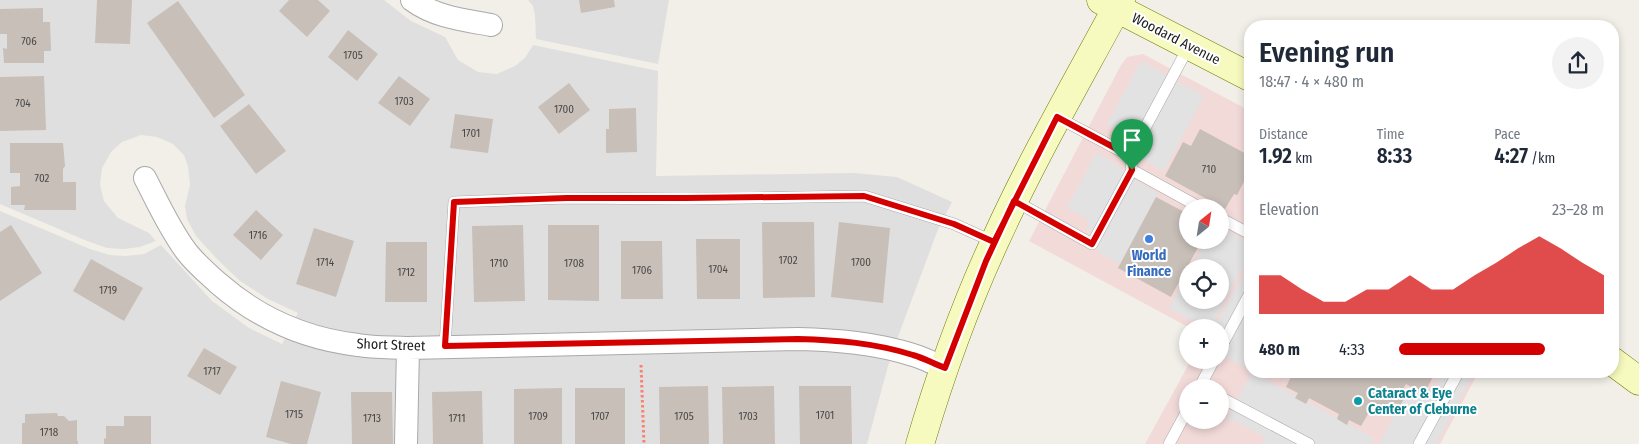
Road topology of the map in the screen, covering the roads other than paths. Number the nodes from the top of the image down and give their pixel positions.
1 (412, 0) edge
2 (1113, 3) edge
3 (491, 25) dead end
4 (1189, 46) junction
5 (1244, 74) edge
6 (1057, 117) junction
7 (1130, 156) junction
8 (1132, 170) junction
9 (145, 178) dead end
10 (1185, 199) edge
11 (1014, 201) junction
12 (1229, 222) edge
13 (1244, 229) edge
14 (994, 242) junction
15 (1244, 304) edge
16 (1229, 332) edge
17 (445, 346) junction
18 (408, 348) junction
19 (1619, 366) edge
20 (945, 368) junction
21 (1455, 378) edge
22 (1639, 381) edge
23 (1229, 402) edge
24 (1179, 426) edge
25 (406, 444) edge
26 (920, 444) edge
27 (1169, 444) edge
28 (1309, 444) edge
29 (1420, 444) edge

1 - 3 street
2 - 4 main road, Woodard Avenue
2 - 6 main road
4 - 5 main road, Woodard Avenue
4 - 7 lane
6 - 7 lane
6 - 11 main road
7 - 8 lane
8 - 10 lane
8 - 11 lane
9 - 18 street, Short Street
11 - 14 main road
12 - 13 lane
14 - 17 lane
14 - 20 main road
15 - 16 lane
17 - 18 street, Short Street
17 - 20 street, Short Street
18 - 25 street
19 - 22 main road
20 - 26 main road
21 - 29 lane
23 - 28 lane
24 - 27 lane

